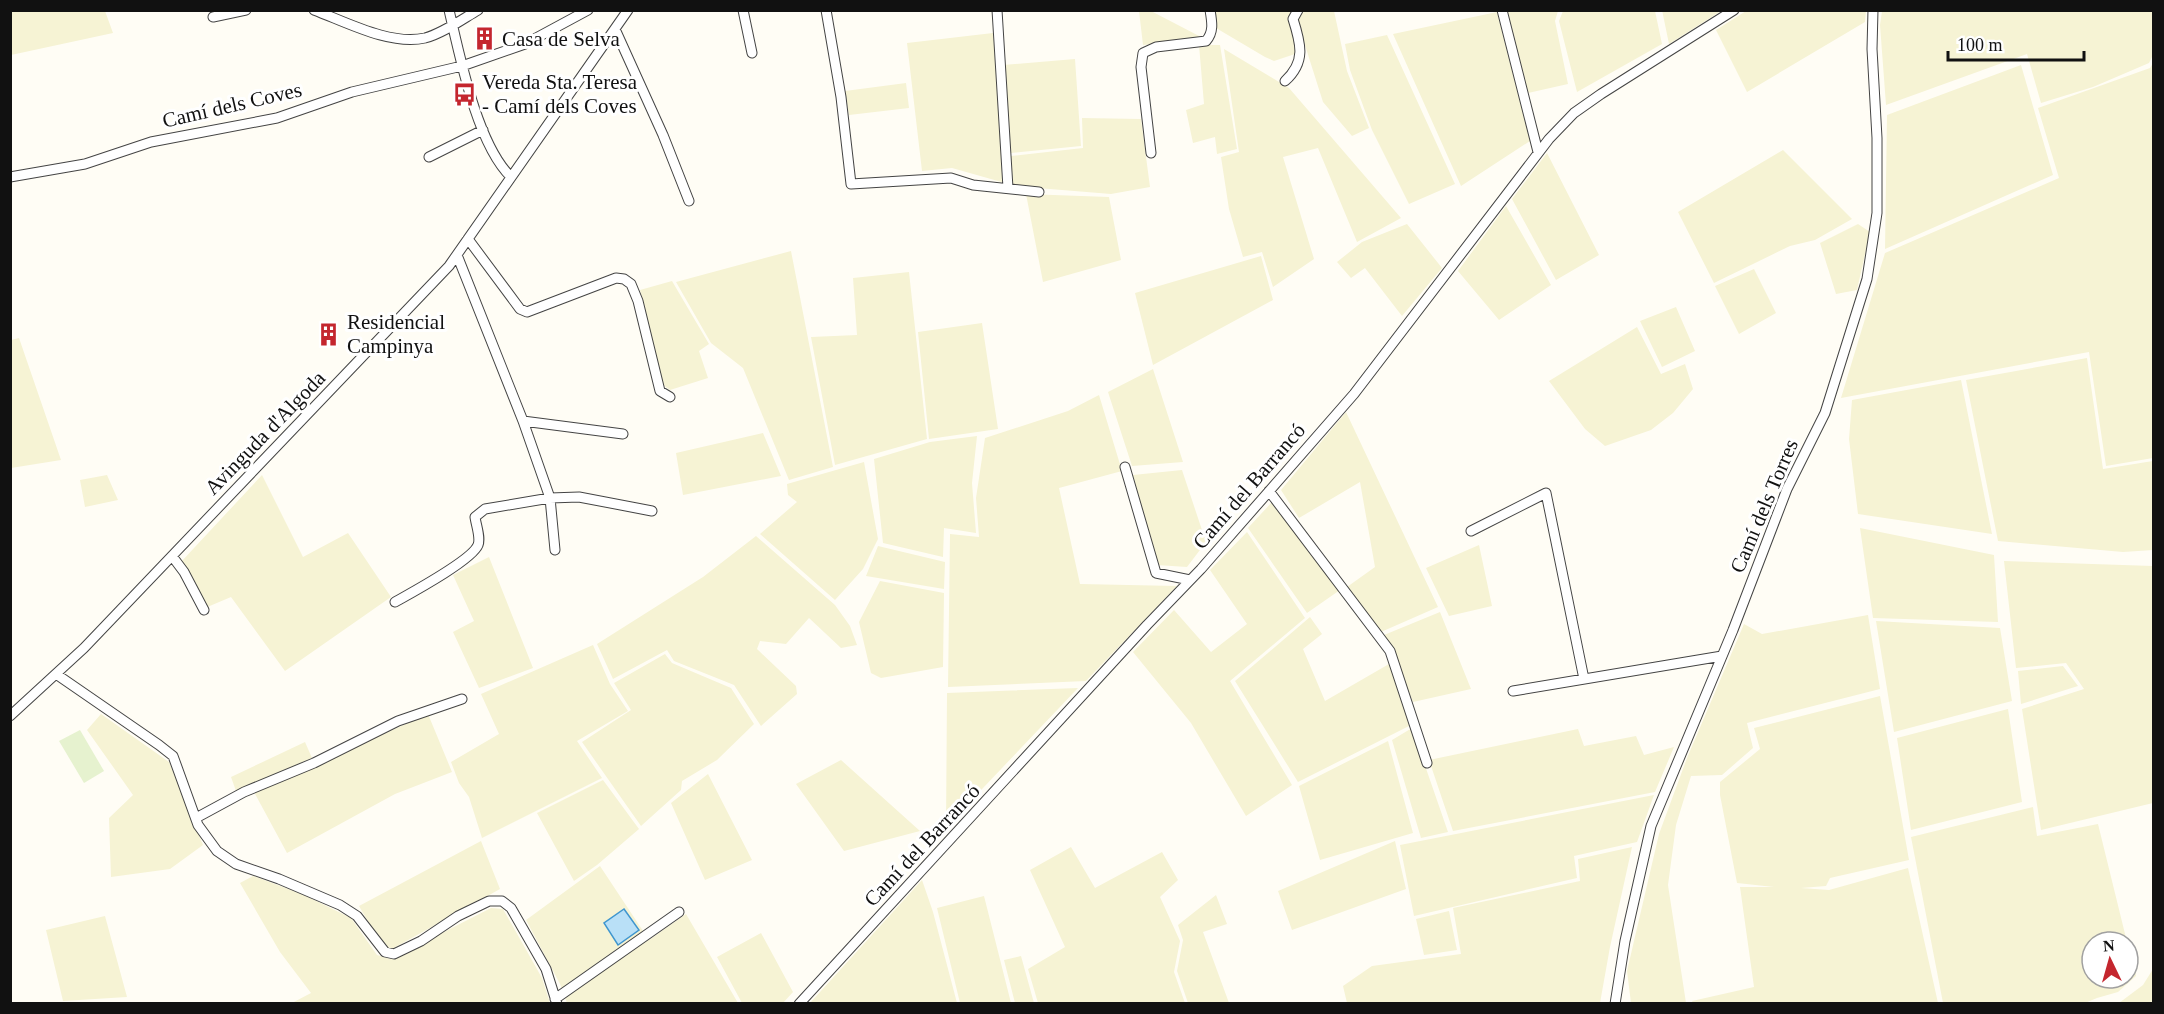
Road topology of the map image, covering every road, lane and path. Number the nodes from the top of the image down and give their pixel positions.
1 (246, 10) edge
2 (314, 10) edge
3 (449, 10) edge
4 (478, 10) edge
5 (588, 10) edge
6 (628, 10) edge
7 (743, 10) edge
8 (826, 10) edge
9 (997, 10) edge
10 (1209, 10) edge
11 (1298, 10) edge
12 (1502, 10) edge
13 (1734, 10) edge
14 (1873, 10) edge
15 (213, 17) dead end
16 (452, 25) junction
17 (615, 29) junction
18 (752, 53) dead end
19 (462, 66) junction
20 (1285, 81) dead end
21 (483, 130) junction
22 (1538, 152) junction
23 (1151, 153) dead end
24 (429, 157) dead end
25 (10, 177) edge
26 (511, 177) junction
27 (1008, 188) junction
28 (1039, 192) dead end
29 (689, 201) dead end
30 (468, 239) junction
31 (456, 255) junction
32 (670, 397) dead end
33 (523, 421) junction
34 (624, 434) dead end
35 (1125, 467) dead end
36 (1269, 491) junction
37 (550, 498) junction
38 (652, 511) dead end
39 (1471, 531) dead end
40 (555, 550) dead end
41 (172, 556) junction
42 (1190, 580) junction
43 (395, 602) dead end
44 (204, 610) dead end
45 (1722, 656) junction
46 (56, 674) junction
47 (1584, 679) junction
48 (1514, 691) dead end
49 (462, 699) dead end
50 (10, 716) edge
51 (1427, 764) dead end
52 (196, 818) junction
53 (679, 912) dead end
54 (556, 1001) edge
55 (799, 1004) edge
56 (1615, 1004) edge

1 - 15 street
2 - 16 street
3 - 16 street
4 - 16 street
5 - 19 street, Camí dels Coves
6 - 17 street, Avinguda d'Algoda
7 - 18 street
8 - 27 street
9 - 27 street
10 - 23 street
11 - 20 street
12 - 22 street
13 - 22 street, Camí del Barrancó
14 - 45 street, Camí dels Torres
16 - 19 street
17 - 26 street, Avinguda d'Algoda
17 - 29 street
19 - 21 street
19 - 25 street, Camí dels Coves
21 - 24 street
21 - 26 street
22 - 36 street, Camí del Barrancó
26 - 30 street, Avinguda d'Algoda
27 - 28 street
30 - 31 street, Avinguda d'Algoda
30 - 32 street
31 - 33 street
31 - 41 street, Avinguda d'Algoda
33 - 34 street
33 - 37 street
35 - 42 street
36 - 42 street, Camí del Barrancó
36 - 51 street
37 - 38 street
37 - 40 street
37 - 43 street
39 - 47 street
41 - 44 street
41 - 46 street, Avinguda d'Algoda
42 - 55 street, Camí del Barrancó
45 - 47 street
45 - 56 street, Camí dels Torres
46 - 50 street, Avinguda d'Algoda
46 - 52 street
47 - 48 street
49 - 52 street
52 - 54 street
53 - 54 street

